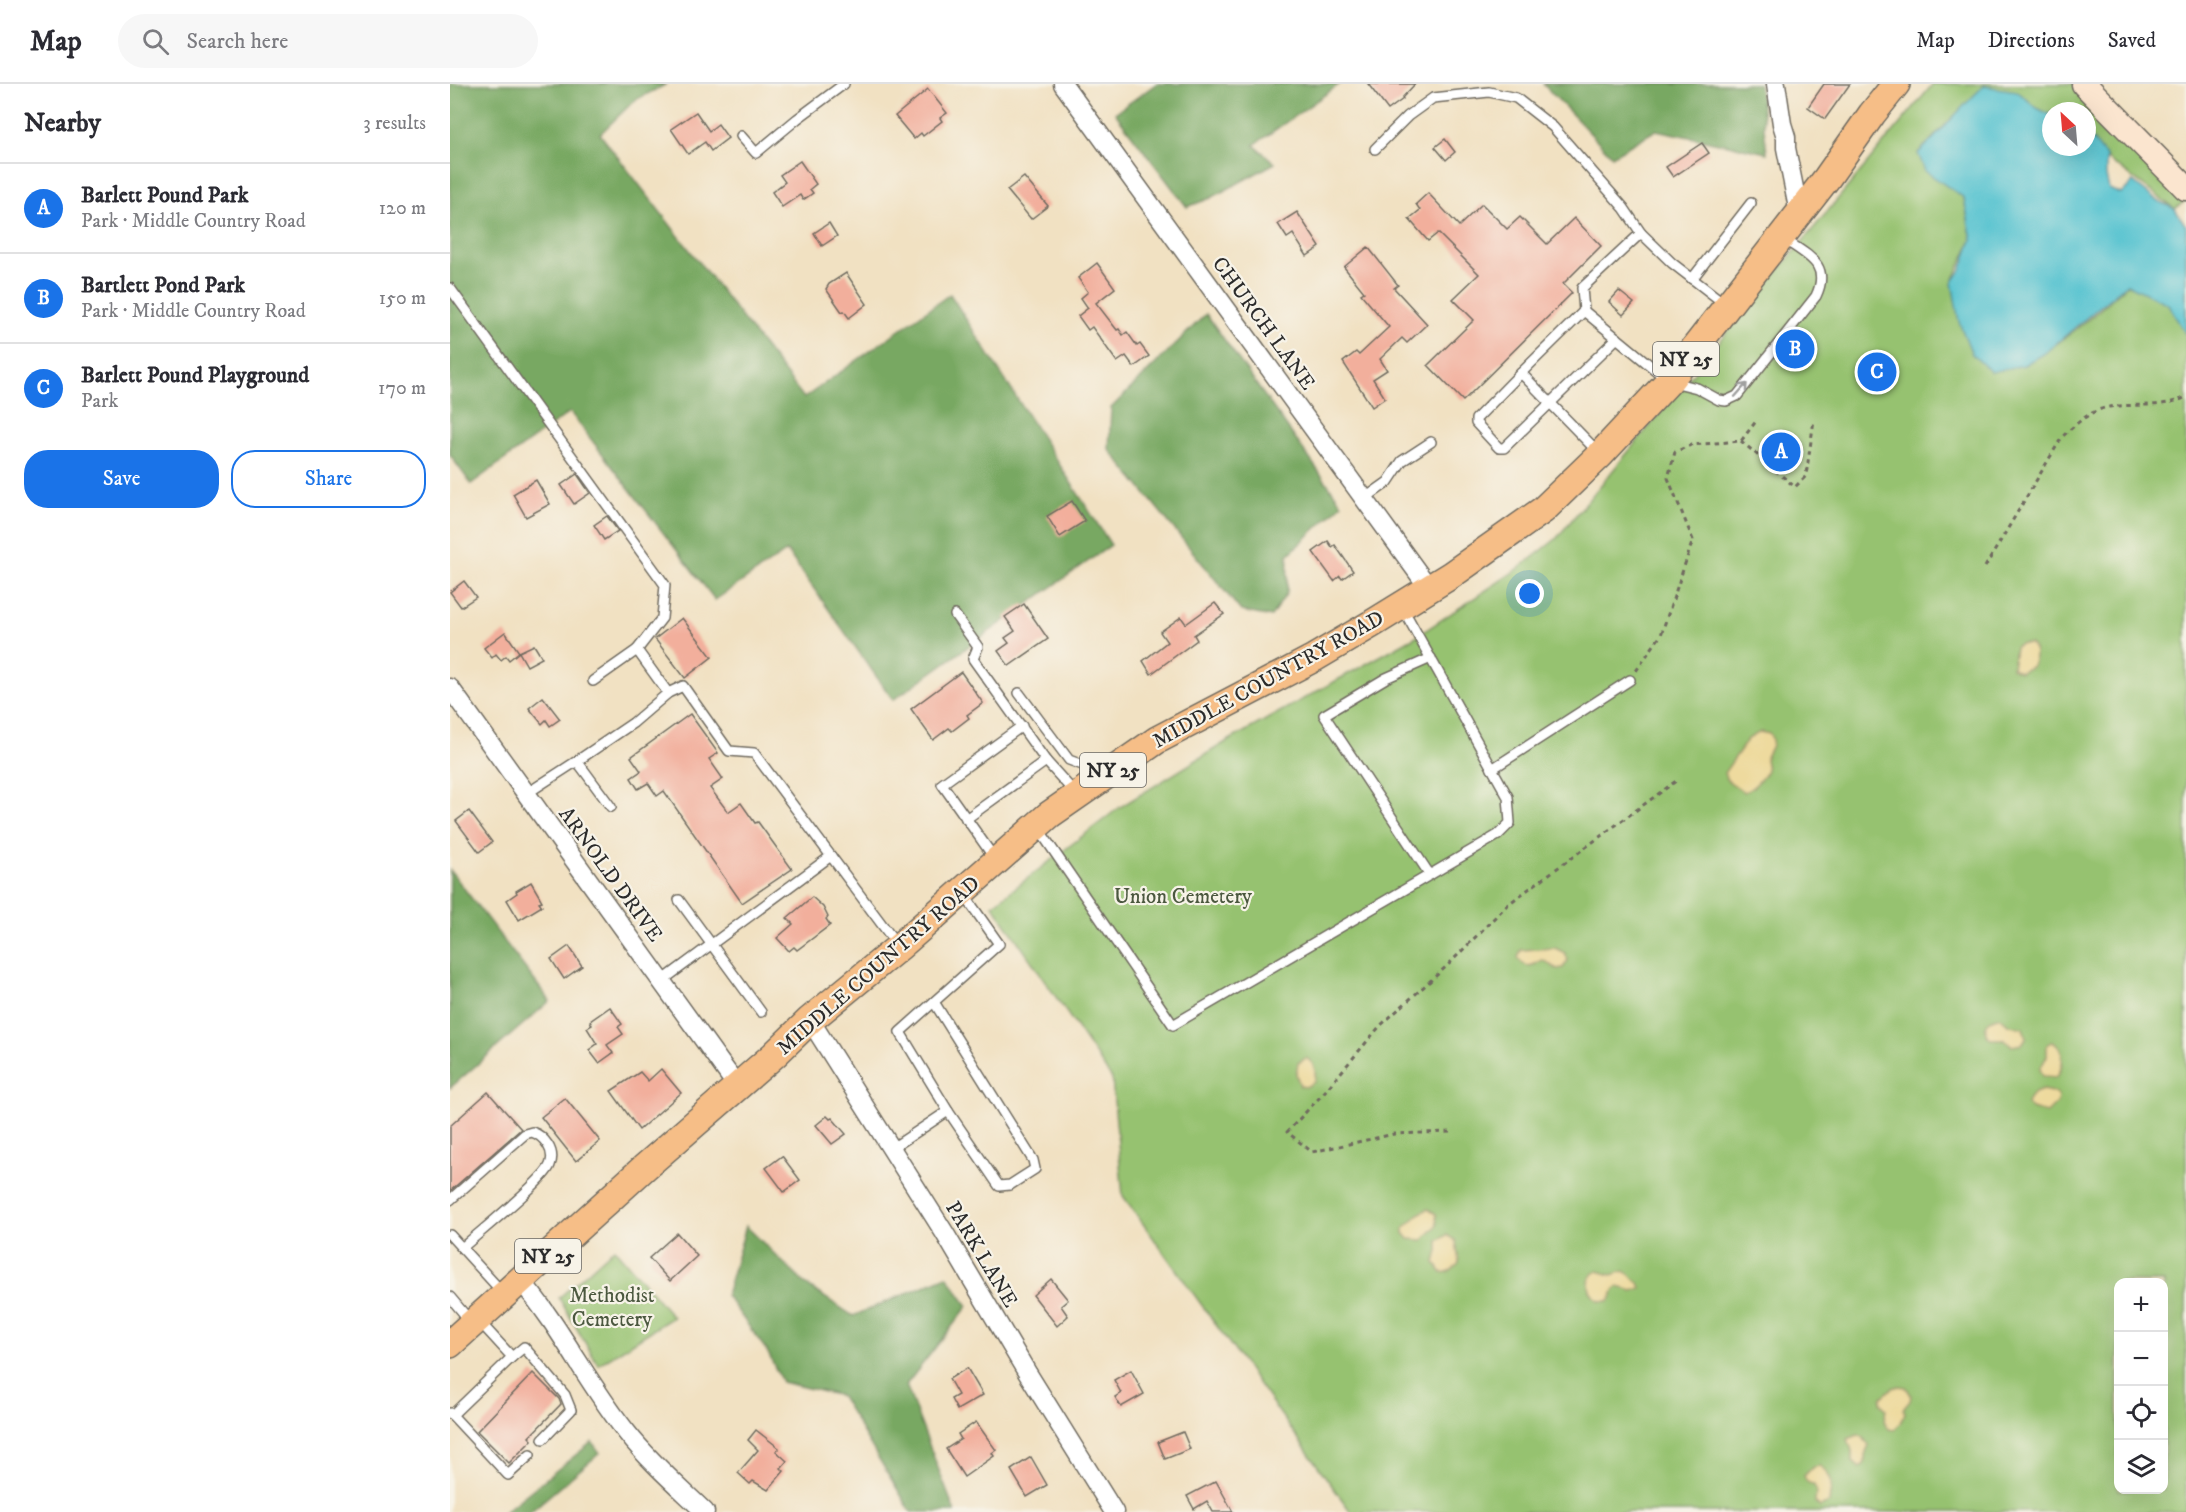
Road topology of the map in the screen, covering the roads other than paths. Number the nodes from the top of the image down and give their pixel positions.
1 (844, 84) edge
2 (1063, 84) edge
3 (1776, 84) edge
4 (1896, 84) edge
5 (2084, 84) edge
6 (741, 136) dead end
7 (1375, 149) dead end
8 (2186, 188) edge
9 (1751, 202) dead end
10 (1799, 213) junction
11 (1641, 233) junction
12 (1781, 237) junction
13 (1692, 279) junction
14 (450, 288) edge
15 (1728, 306) junction
16 (1584, 311) junction
17 (1617, 338) junction
18 (1521, 373) junction
19 (1669, 381) junction
20 (1549, 402) junction
21 (1431, 442) dead end
22 (1600, 455) junction
23 (1364, 499) junction
24 (1429, 588) junction
25 (1401, 605) junction
26 (955, 615) dead end
27 (637, 650) junction
28 (1431, 658) junction
29 (1630, 680) road end
30 (593, 681) dead end
31 (450, 688) edge
32 (668, 693) junction
33 (1018, 693) dead end
34 (1022, 726) junction
35 (577, 760) junction
36 (1046, 761) junction
37 (1492, 769) junction
38 (1107, 774) junction
39 (526, 794) junction
40 (1077, 795) junction
41 (610, 807) dead end
42 (966, 819) junction
43 (1037, 826) junction
44 (831, 856) junction
45 (996, 861) junction
46 (1430, 875) junction
47 (962, 891) junction
48 (679, 900) dead end
49 (712, 944) junction
50 (899, 947) junction
51 (663, 981) junction
52 (934, 1002) junction
53 (761, 1012) dead end
54 (810, 1020) junction
55 (737, 1086) junction
56 (948, 1111) junction
57 (891, 1149) junction
58 (450, 1200) edge
59 (450, 1235) edge
60 (462, 1248) junction
61 (513, 1288) junction
62 (450, 1297) edge
63 (475, 1321) junction
64 (450, 1344) edge
65 (512, 1357) junction
66 (451, 1414) edge
67 (543, 1438) dead end
68 (530, 1455) dead end
69 (705, 1512) edge
70 (1114, 1512) edge

1 - 6 lane
2 - 23 street, CHURCH LANE
3 - 10 street
4 - 10 main road, MIDDLE COUNTRY ROAD / NY 25
5 - 8 street
7 - 11 lane
9 - 13 lane
10 - 12 main road, MIDDLE COUNTRY ROAD / NY 25
11 - 13 lane
11 - 16 lane
12 - 15 main road, MIDDLE COUNTRY ROAD / NY 25
19 -> 12 lane
13 - 15 lane
14 - 27 lane
15 - 19 main road, MIDDLE COUNTRY ROAD / NY 25
16 - 17 lane
16 - 18 lane
17 - 19 lane
17 - 20 lane
18 - 20 lane
18 - 20 lane
19 - 22 main road, MIDDLE COUNTRY ROAD / NY 25
20 - 22 lane
21 - 23 lane
22 - 24 main road, MIDDLE COUNTRY ROAD / NY 25
23 - 24 street, CHURCH LANE
24 - 25 main road, MIDDLE COUNTRY ROAD / NY 25
25 - 28 lane
25 - 38 main road, MIDDLE COUNTRY ROAD / NY 25
26 - 34 lane
27 - 30 lane
27 - 32 lane
28 - 37 lane
28 - 46 lane
29 - 37 lane
31 - 39 street, ARNOLD DRIVE
32 - 35 lane
32 - 44 lane
33 - 38 lane
34 - 36 lane
34 - 42 lane
35 - 39 lane
35 - 41 lane
36 - 40 lane
36 - 42 lane
37 - 46 lane
38 - 40 main road, MIDDLE COUNTRY ROAD / NY 25
39 - 51 street, ARNOLD DRIVE
40 - 43 main road, MIDDLE COUNTRY ROAD / NY 25
42 - 45 lane
43 - 45 main road, MIDDLE COUNTRY ROAD / NY 25
43 - 46 lane
44 - 49 lane
44 - 50 lane
45 - 47 main road, MIDDLE COUNTRY ROAD / NY 25
47 - 50 main road, MIDDLE COUNTRY ROAD / NY 25
47 - 52 lane
48 - 49 lane
49 - 51 lane
49 - 53 lane
50 - 54 main road, MIDDLE COUNTRY ROAD / NY 25
51 - 55 street, ARNOLD DRIVE
52 - 56 lane
52 - 56 lane
54 - 55 main road, MIDDLE COUNTRY ROAD / NY 25
54 - 57 street, PARK LANE
55 - 61 main road, MIDDLE COUNTRY ROAD / NY 25
56 - 57 lane
57 - 70 street, PARK LANE
58 - 60 lane
59 - 60 lane
60 - 61 lane
61 - 63 main road, MIDDLE COUNTRY ROAD / NY 25
61 - 69 street
62 - 63 lane
63 - 64 main road, MIDDLE COUNTRY ROAD / NY 25
63 - 65 lane
65 - 66 lane
65 - 67 lane
66 - 68 lane

